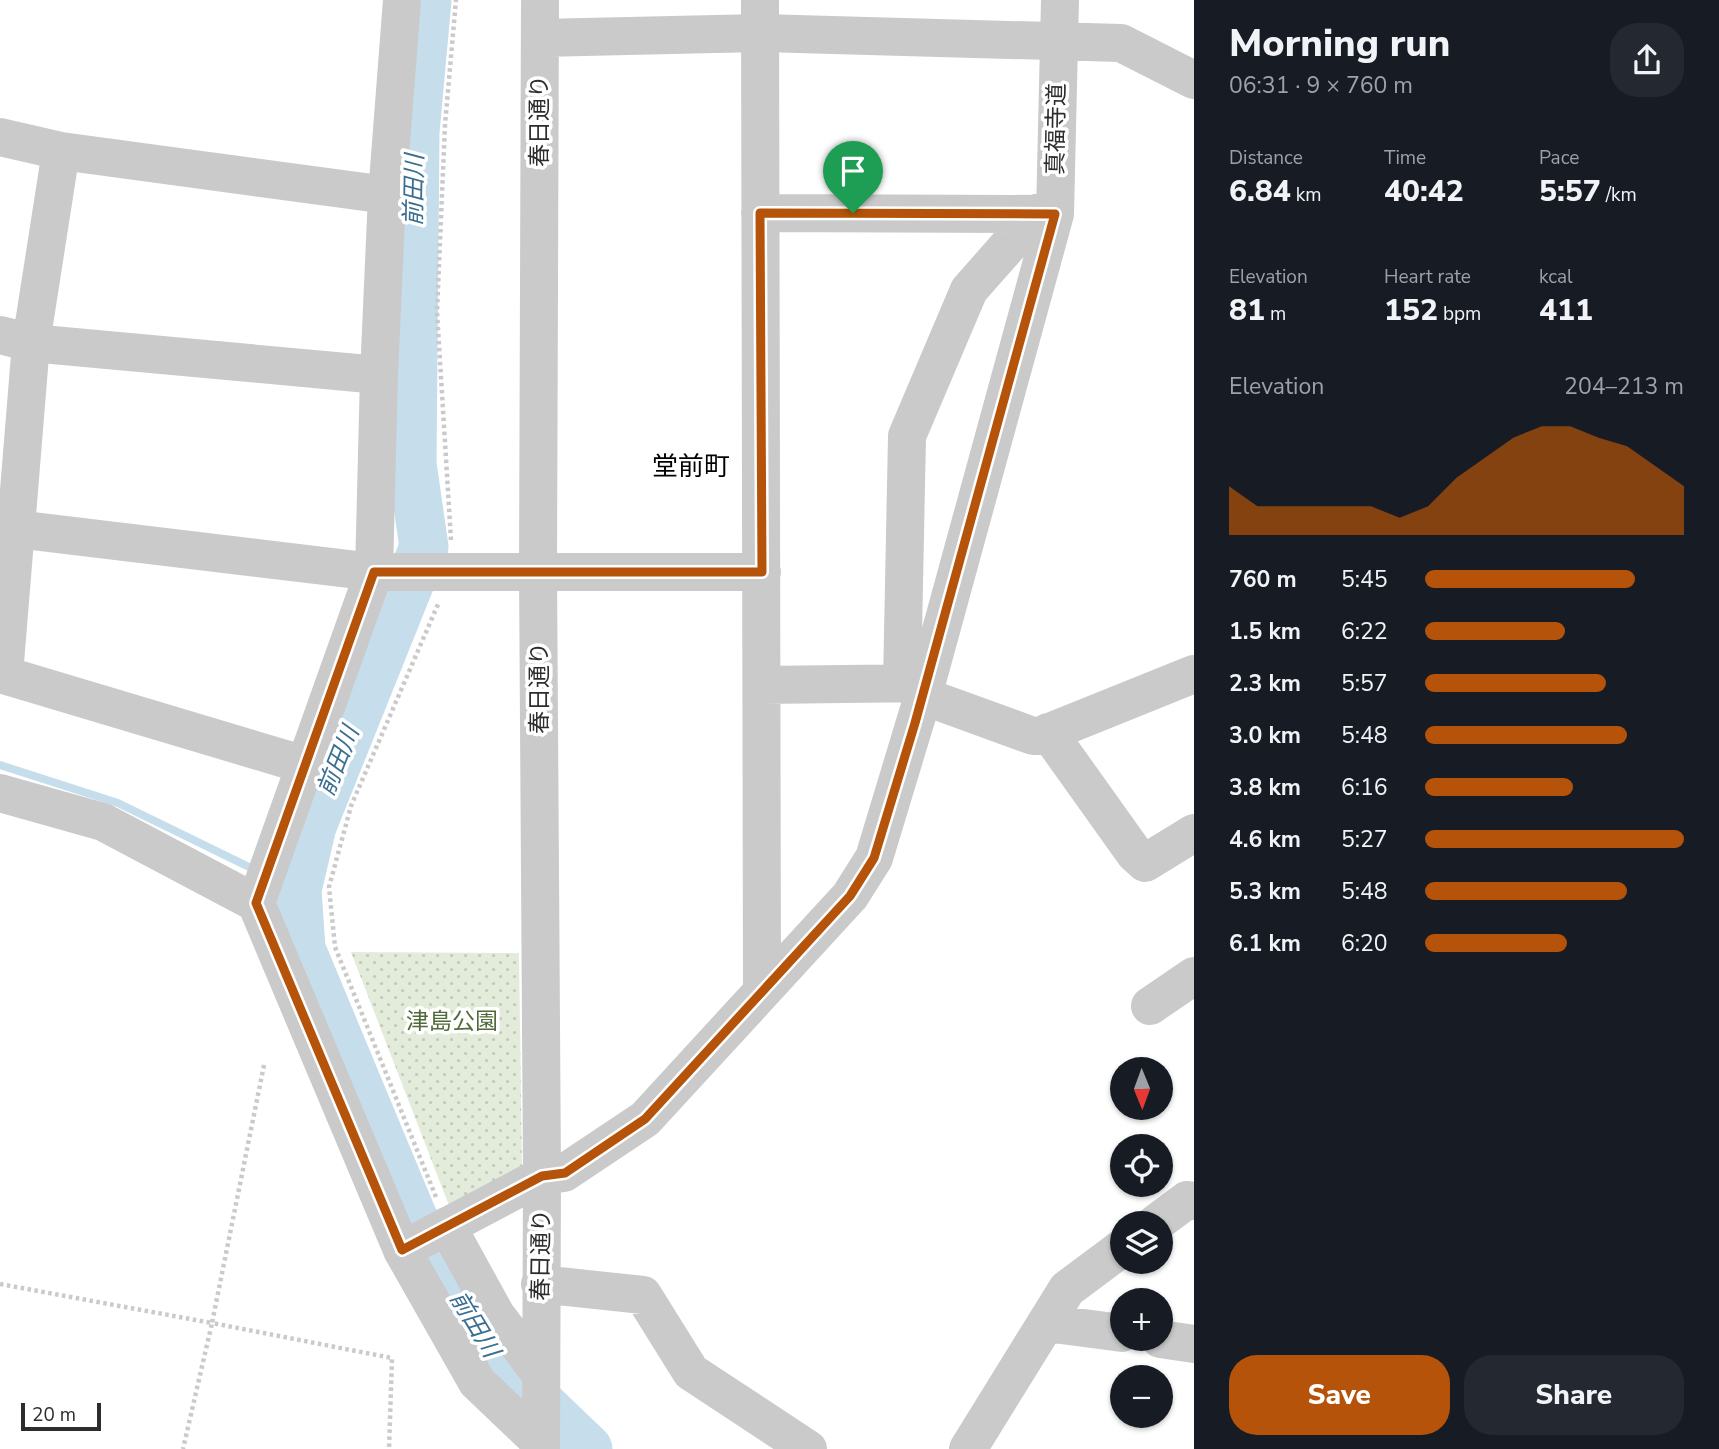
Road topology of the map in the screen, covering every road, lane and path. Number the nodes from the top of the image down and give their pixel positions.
1 (402, 0) edge
2 (456, 0) edge
3 (540, 0) edge
4 (1060, 0) edge
5 (760, 16) edge
6 (540, 38) junction
7 (1058, 40) junction
8 (1194, 80) edge
9 (0, 137) edge
10 (61, 150) junction
11 (387, 195) junction
12 (760, 213) junction
13 (1046, 214) junction
14 (16, 339) edge
15 (379, 375) junction
16 (7, 528) edge
17 (538, 570) junction
18 (453, 571) junction
19 (374, 572) junction
20 (762, 572) junction
21 (1194, 674) edge
22 (762, 685) junction
23 (917, 688) junction
24 (1048, 732) junction
25 (305, 765) junction
26 (0, 793) edge
27 (1194, 833) edge
28 (256, 903) junction
29 (1194, 976) edge
30 (762, 990) junction
31 (1150, 1006) dead end
32 (264, 1065) dead end
33 (542, 1176) junction
34 (1194, 1201) edge
35 (1172, 1211) edge
36 (447, 1226) junction
37 (402, 1250) junction
38 (1110, 1257) edge
39 (0, 1284) edge
40 (540, 1284) junction
41 (212, 1323) junction
42 (1046, 1323) junction
43 (1110, 1331) edge
44 (1173, 1341) edge
45 (1194, 1344) edge
46 (541, 1375) junction
47 (541, 1446) edge
48 (183, 1449) edge
49 (389, 1449) edge
50 (808, 1449) edge
51 (968, 1449) edge

1 - 11 street
2 - 18 path
3 - 6 street, 春日通り
4 - 7 street, 真福寺道
5 - 6 street
5 - 7 street
5 - 12 street
6 - 17 street, 春日通り
7 - 8 street
7 - 13 street, 真福寺道
9 - 10 street
10 - 11 street
10 - 14 street
11 - 15 street
12 - 13 street
12 - 20 street
13 - 23 street, 真福寺道
13 - 23 street
14 - 15 street
14 - 16 street
15 - 19 street
16 - 19 street
16 - 25 street
17 - 18 street
17 - 20 street
17 - 33 street, 春日通り
18 - 19 street
18 - 36 path
19 - 25 street
20 - 22 street
21 - 24 street
22 - 23 street
22 - 30 street
23 - 24 street
23 - 30 street, 真福寺道
24 - 27 street
25 - 28 street
26 - 28 street
28 - 37 street
29 - 31 street
30 - 33 street, 真福寺道
32 - 41 path
33 - 36 street, 真福寺道
33 - 40 street, 春日通り
34 - 35 street
36 - 37 street, 真福寺道
36 - 46 street
37 - 47 street
38 - 42 street
39 - 41 path
40 - 46 street, 春日通り
40 - 50 street
41 - 48 path
41 - 49 path
42 - 43 street
42 - 51 street
44 - 45 street
46 - 47 street, 春日通り

